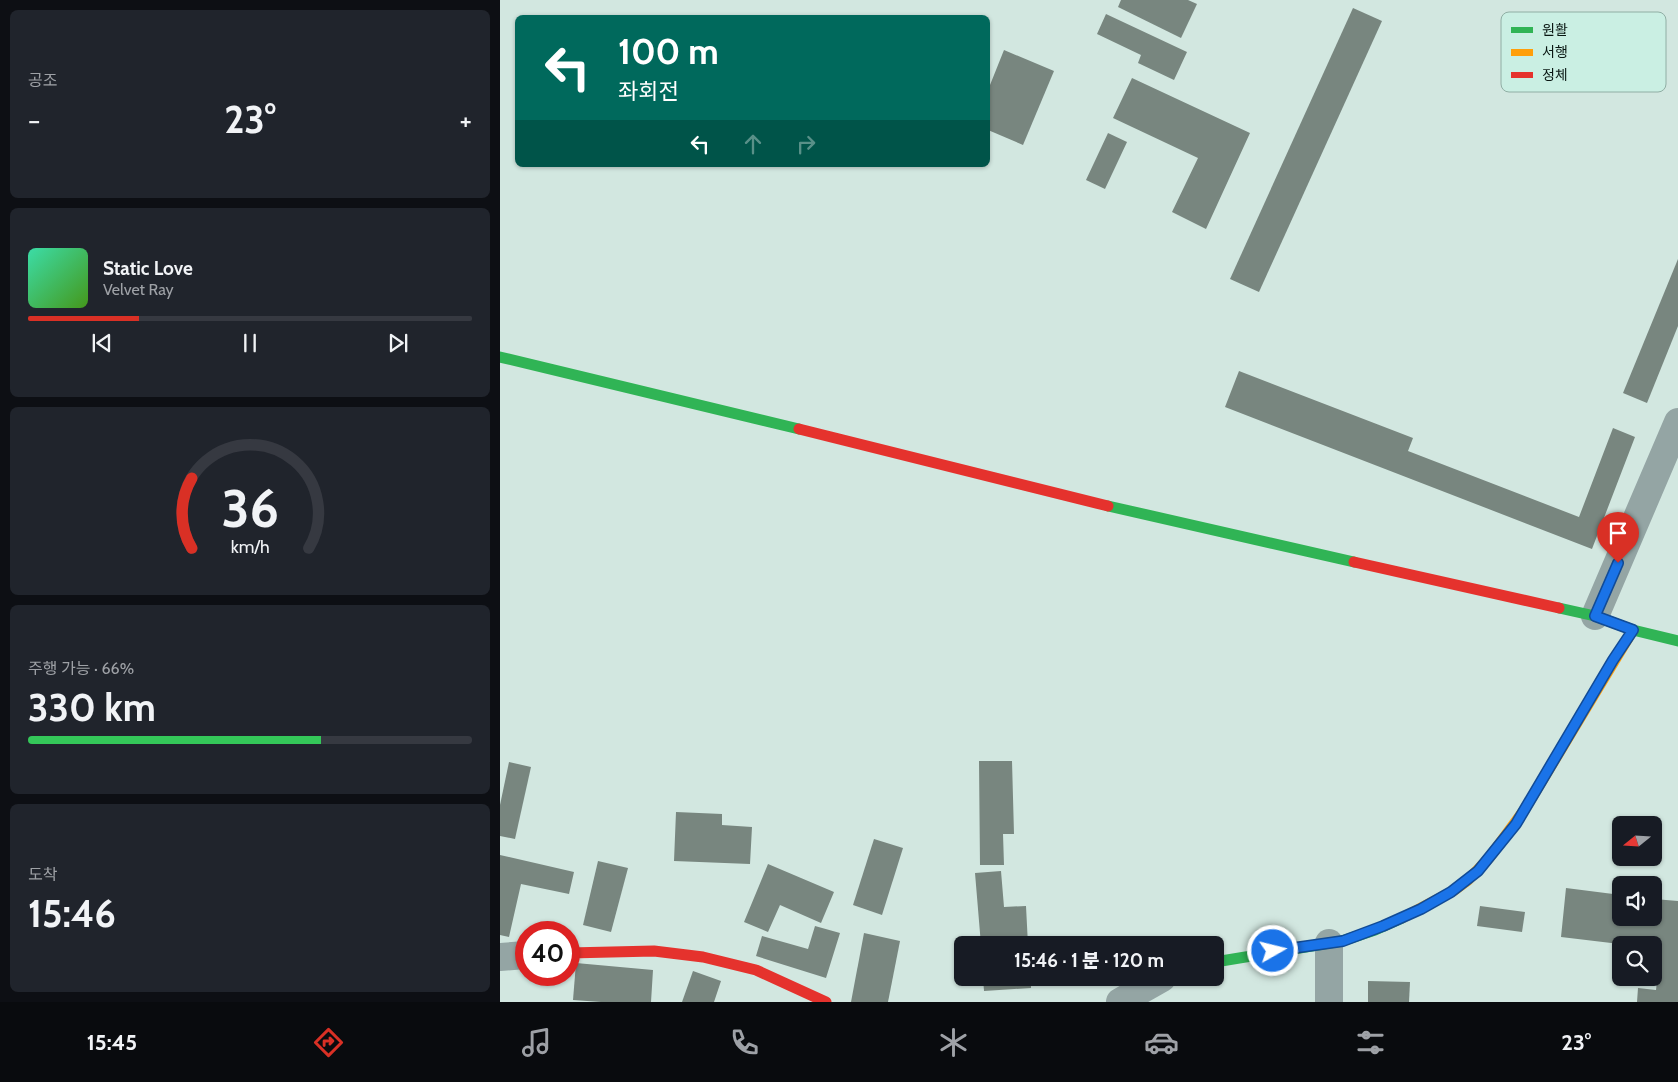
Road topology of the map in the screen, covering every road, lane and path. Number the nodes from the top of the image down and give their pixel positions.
1 (500, 357) edge
2 (1678, 422) edge
3 (1595, 616) junction
4 (1633, 630) junction
5 (1678, 641) edge
6 (1329, 943) junction
7 (580, 953) edge
8 (515, 956) edge
9 (500, 957) edge
10 (1224, 960) edge
11 (1148, 986) edge
12 (826, 1002) edge
13 (1120, 1002) edge
14 (1329, 1002) edge

1 - 3 main road
2 - 3 street
3 - 4 main road
4 - 5 main road
4 - 6 main road
6 - 10 main road
6 - 14 street
7 - 12 main road
8 - 9 street
11 - 13 street

